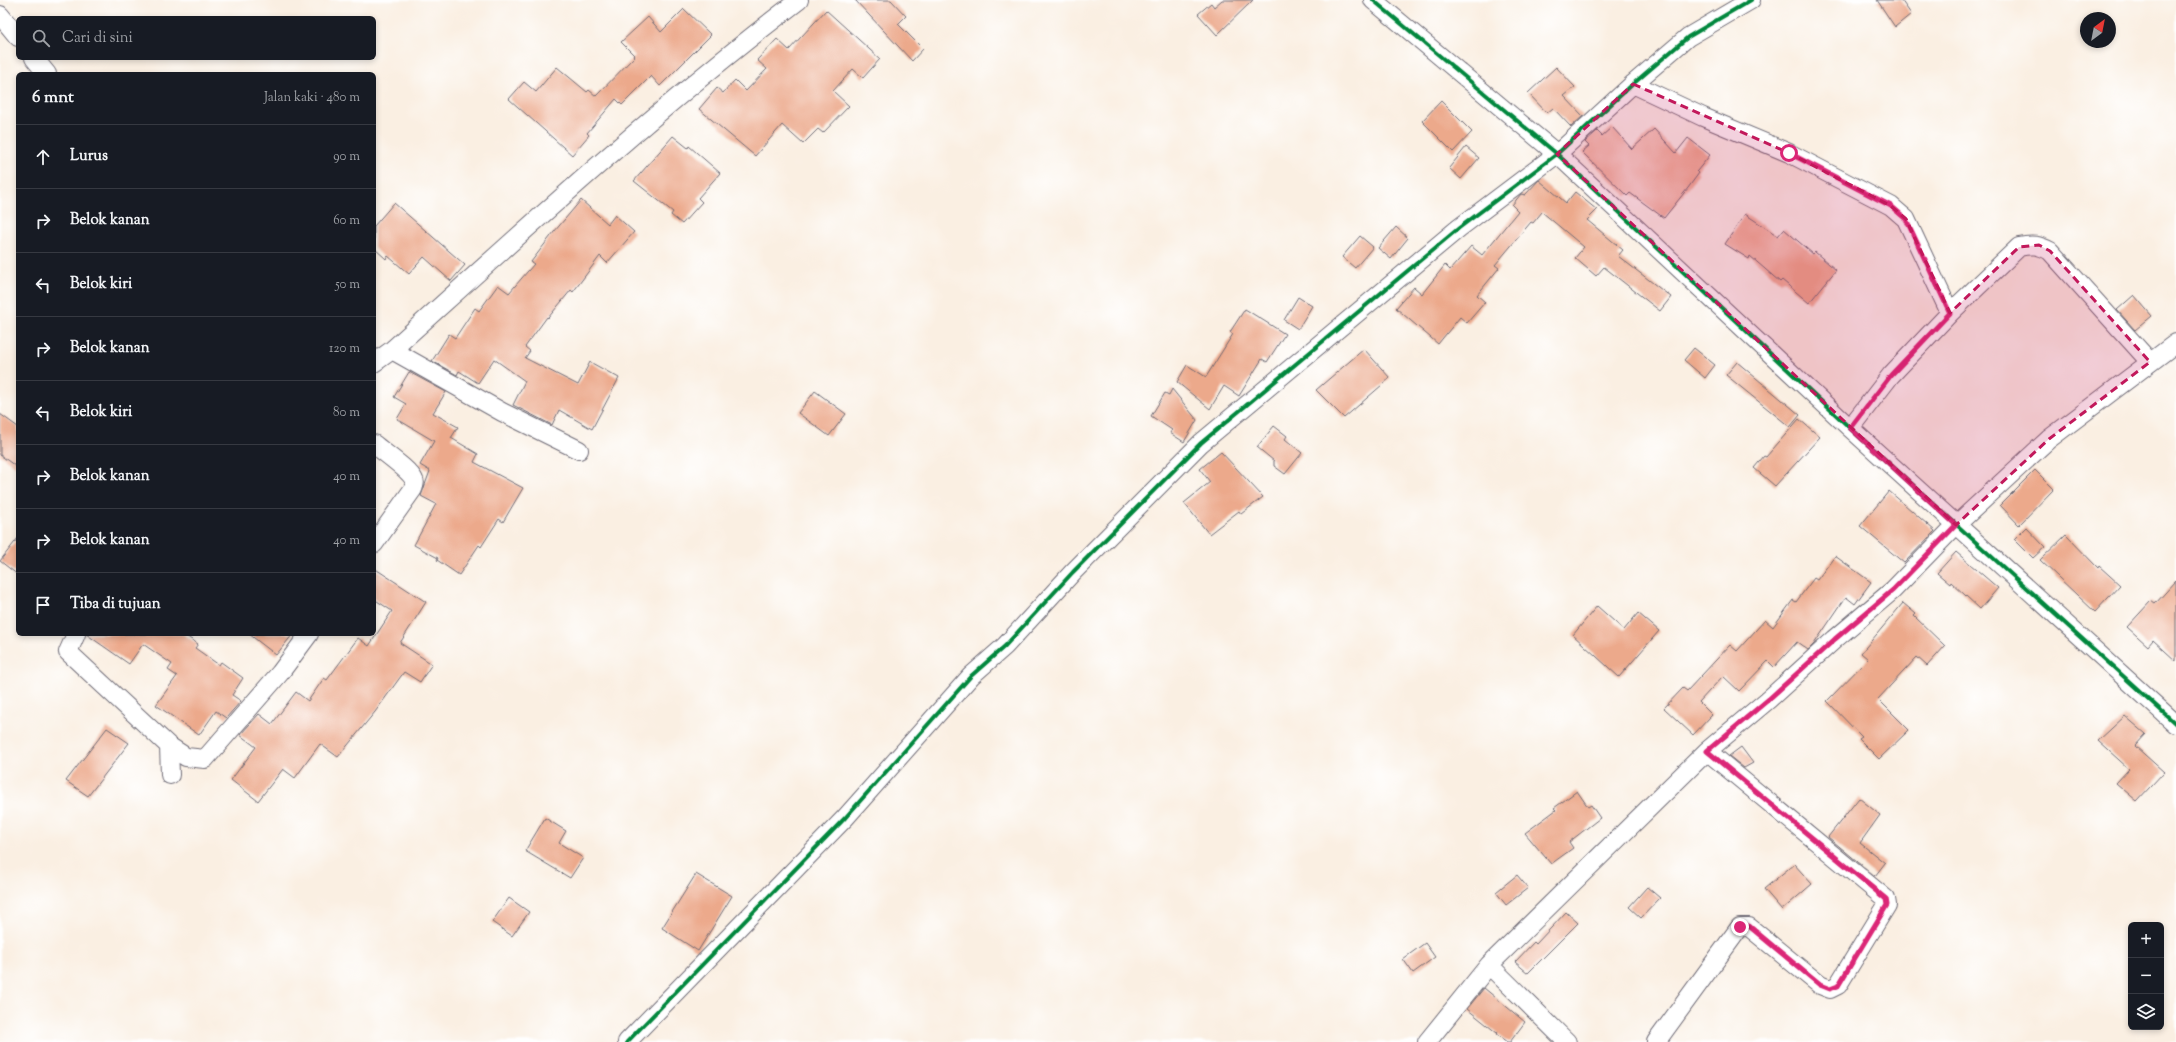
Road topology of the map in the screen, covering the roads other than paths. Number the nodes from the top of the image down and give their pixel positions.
1 (799, 0) edge
2 (1373, 0) edge
3 (1751, 0) edge
4 (0, 15) edge
5 (16, 35) edge
6 (36, 60) edge
7 (45, 72) edge
8 (1633, 84) junction
9 (1558, 154) junction
10 (1950, 313) junction
11 (2176, 343) edge
12 (392, 350) junction
13 (376, 362) edge
14 (2150, 362) junction
15 (1850, 428) junction
16 (376, 446) edge
17 (579, 450) dead end
18 (1956, 525) junction
19 (376, 541) edge
20 (75, 636) edge
21 (308, 636) edge
22 (2176, 724) edge
23 (169, 746) junction
24 (1707, 751) junction
25 (170, 775) dead end
26 (1489, 965) junction
27 (1664, 1039) edge
28 (627, 1042) edge
29 (1427, 1042) edge
30 (1567, 1042) edge

1 - 12 street
2 - 9 street
3 - 8 street
4 - 5 street
6 - 7 street
8 - 9 street
8 - 10 street
9 - 15 street
9 - 28 street
10 - 14 street
10 - 15 street
11 - 14 street
12 - 13 street
12 - 17 street
14 - 18 street
15 - 18 street
16 - 19 street
18 - 22 street
18 - 24 street
20 - 23 street
21 - 23 street
23 - 25 street
24 - 26 street
24 - 27 street
26 - 29 street
26 - 30 street

